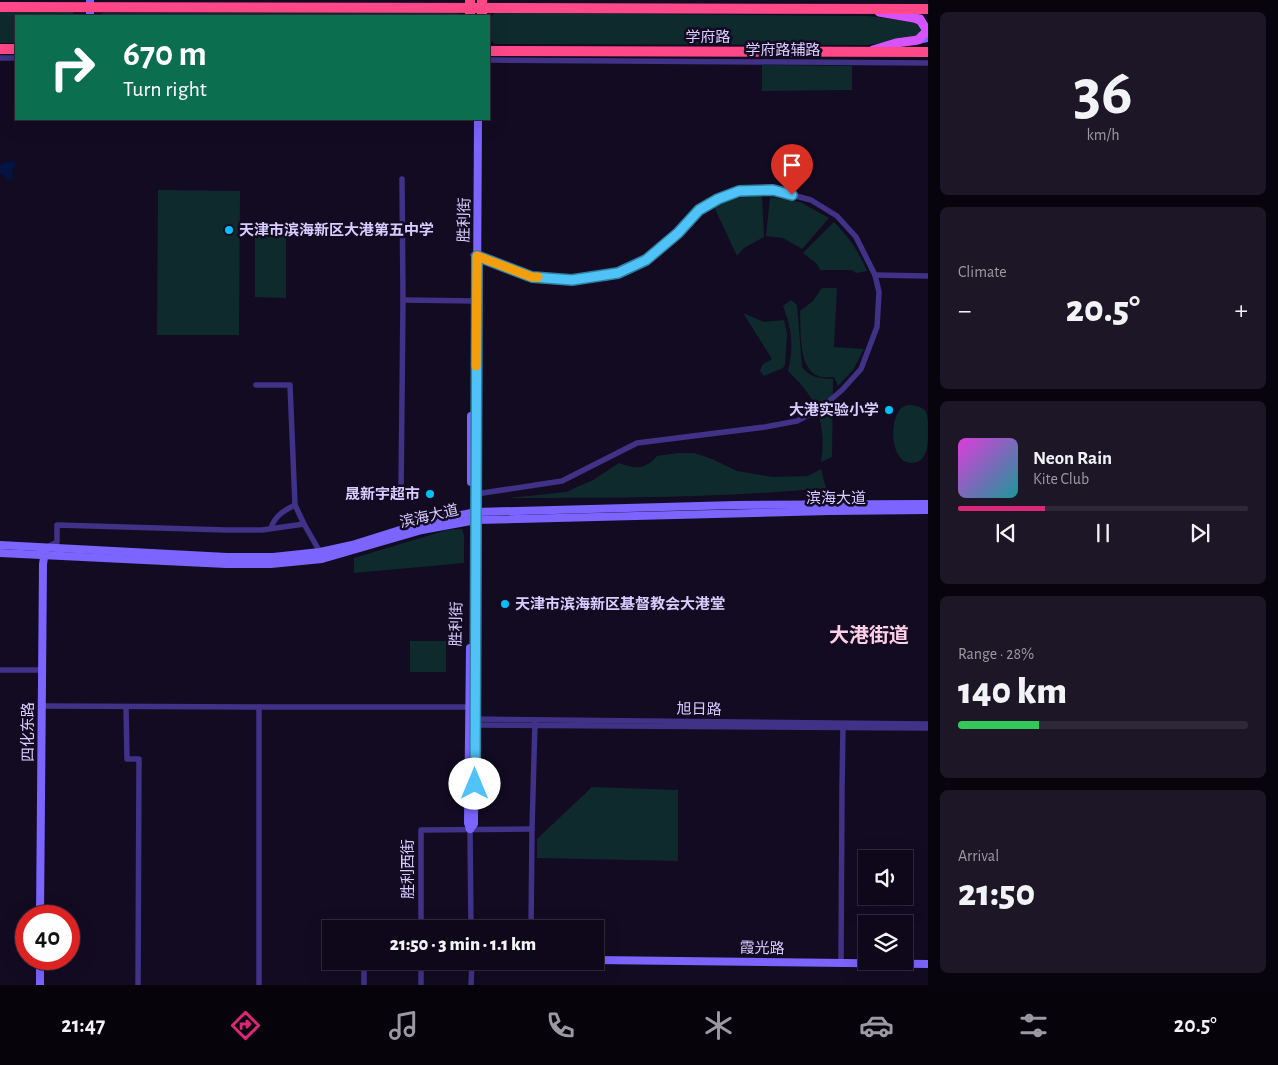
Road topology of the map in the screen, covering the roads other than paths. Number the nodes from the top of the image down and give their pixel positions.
1 (0, 7) edge
2 (90, 8) edge
3 (470, 8) edge
4 (482, 8) edge
5 (861, 9) junction
6 (928, 9) edge
7 (915, 18) junction
8 (928, 21) edge
9 (928, 38) edge
10 (918, 40) junction
11 (0, 49) edge
12 (15, 49) edge
13 (490, 51) edge
14 (865, 52) junction
15 (928, 52) edge
16 (0, 58) edge
17 (15, 58) edge
18 (490, 60) edge
19 (928, 63) edge
20 (473, 120) edge
21 (478, 120) edge
22 (402, 179) dead end
23 (475, 255) junction
24 (875, 275) junction
25 (928, 276) edge
26 (403, 300) junction
27 (474, 301) junction
28 (256, 385) dead end
29 (401, 493) dead end
30 (476, 494) junction
31 (928, 504) edge
32 (295, 505) junction
33 (928, 510) edge
34 (474, 516) junction
35 (304, 524) junction
36 (271, 528) junction
37 (0, 546) edge
38 (45, 551) junction
39 (320, 552) junction
40 (0, 553) edge
41 (0, 670) edge
42 (42, 670) junction
43 (42, 706) junction
44 (126, 707) junction
45 (259, 707) junction
46 (472, 707) junction
47 (472, 722) junction
48 (535, 723) junction
49 (928, 724) edge
50 (843, 725) junction
51 (928, 728) edge
52 (470, 829) junction
53 (532, 829) junction
54 (40, 905) edge
55 (421, 920) edge
56 (471, 920) edge
57 (531, 920) edge
58 (604, 958) edge
59 (858, 960) edge
60 (913, 960) edge
61 (928, 960) edge
62 (842, 961) junction
63 (928, 964) edge
64 (40, 970) edge
65 (364, 970) edge
66 (421, 970) edge
67 (472, 970) edge
68 (40, 985) edge
69 (138, 985) edge
70 (258, 985) edge
71 (364, 985) edge
72 (421, 985) edge
73 (471, 985) edge

1 - 2 highway, 学府路
2 - 3 highway, 学府路
3 - 4 highway, 学府路
4 - 5 highway, 学府路
5 - 6 highway, 学府路
5 - 7 main road
7 - 8 main road
7 - 10 main road
9 - 10 main road
10 - 14 main road
11 - 12 highway
13 - 14 highway, 学府路
14 - 15 highway, 学府路
16 - 17 street
18 - 19 street, 学府路辅路
20 - 23 main road, 胜利街
21 - 23 main road, 胜利街
22 - 26 street
23 - 24 street
23 - 27 main road, 胜利街
24 - 25 street
24 - 30 street
26 - 27 street
26 - 29 street
27 - 30 main road, 胜利街
27 - 34 main road, 胜利街
28 - 32 street
30 - 34 main road, 胜利街
31 - 34 main road, 滨海大道
32 - 35 street
32 - 36 street
33 - 34 main road, 滨海大道
34 - 38 main road, 滨海大道
34 - 39 main road, 滨海大道
34 - 46 main road, 胜利街
35 - 36 street
35 - 39 street
36 - 38 street
37 - 38 main road, 滨海大道
38 - 39 main road, 滨海大道
38 - 40 main road, 滨海大道
38 - 42 main road, 四化东路
41 - 42 street
42 - 43 main road, 四化东路
43 - 44 street
43 - 54 main road, 四化东路
44 - 45 street
44 - 69 street
45 - 46 street
45 - 70 street
46 - 47 main road, 胜利街
47 - 48 street, 旭日路
47 - 52 main road, 胜利街
48 - 50 street, 旭日路
48 - 53 street
49 - 50 street, 旭日路
50 - 51 street, 旭日路
50 - 62 street
52 - 53 street
52 - 55 street, 胜利西街
52 - 56 street, 胜利街
53 - 57 street
58 - 62 main road, 霞光路
59 - 62 main road, 霞光路
60 - 61 main road
62 - 63 main road, 霞光路
64 - 68 main road
65 - 71 street
66 - 72 street
67 - 73 street

